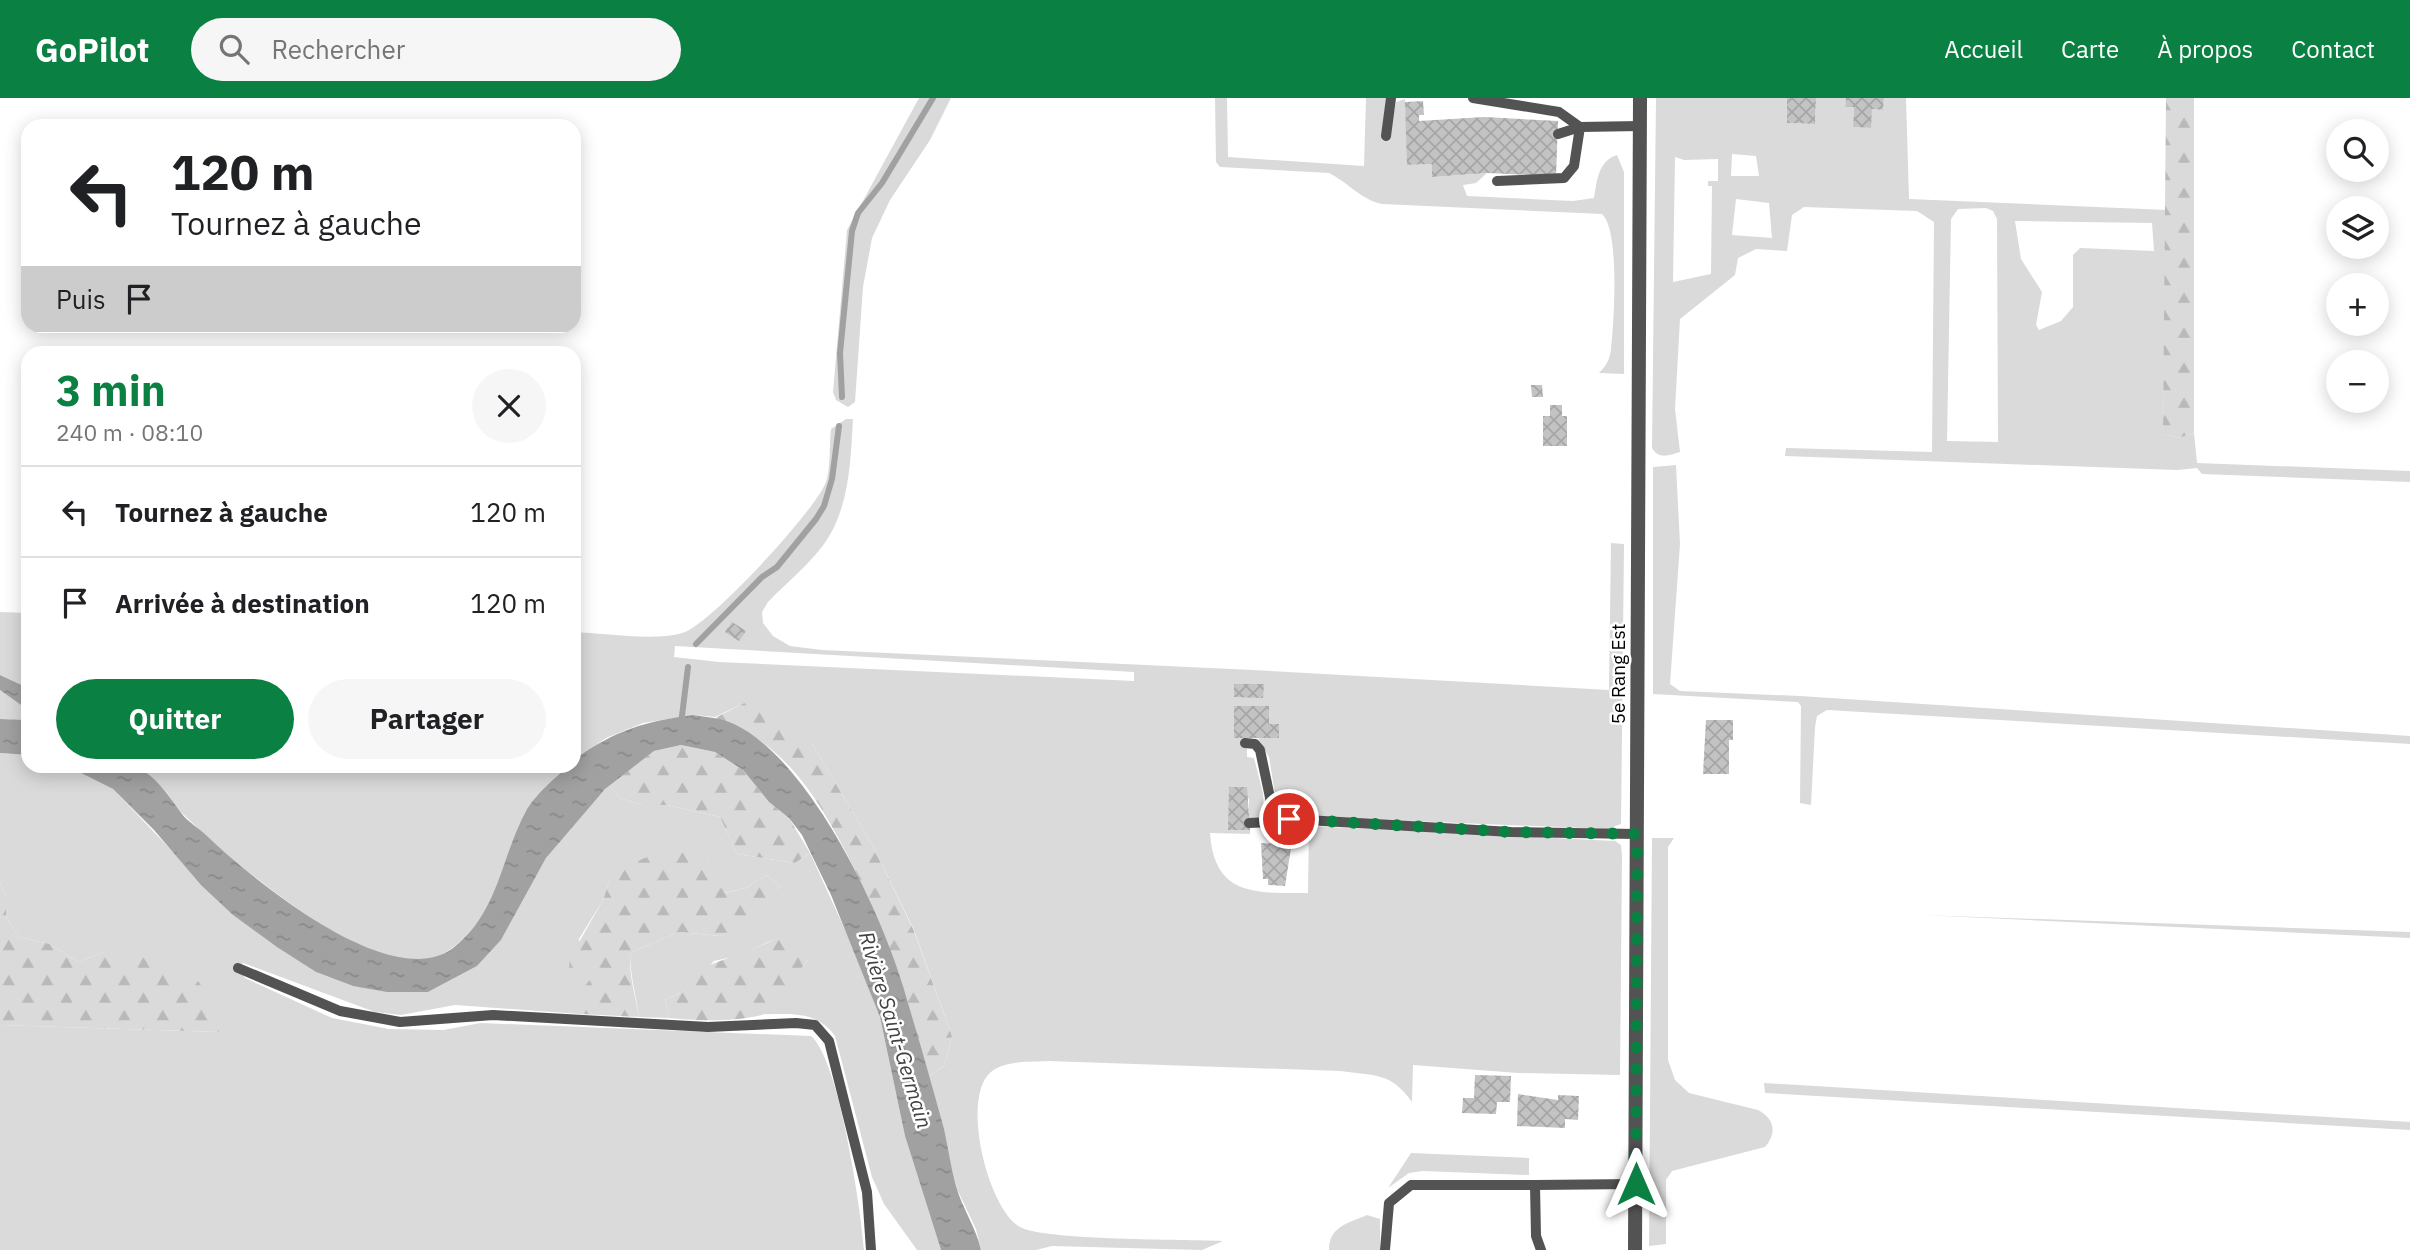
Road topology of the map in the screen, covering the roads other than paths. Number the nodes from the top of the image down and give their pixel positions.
1 (1391, 98) edge
2 (1474, 98) edge
3 (1640, 98) edge
4 (1640, 126) junction
5 (1580, 127) junction
6 (1558, 134) dead end
7 (1385, 136) dead end
8 (1497, 181) dead end
9 (1245, 743) dead end
10 (1284, 817) junction
11 (1249, 823) dead end
12 (1637, 834) junction
13 (238, 968) dead end
14 (1636, 1184) junction
15 (1535, 1185) junction
16 (871, 1250) edge
17 (1385, 1250) edge
18 (1541, 1250) edge
19 (1635, 1250) edge

1 - 7 lane
2 - 5 lane
3 - 4 street, 5e Rang Est
4 - 5 lane
4 - 12 street, 5e Rang Est
5 - 6 lane
5 - 8 lane
9 - 10 lane
10 - 11 lane
10 - 12 lane
12 - 14 street, 5e Rang Est
13 - 16 lane
14 - 15 lane
14 - 19 street, 5e Rang Est
15 - 17 lane
15 - 18 lane

